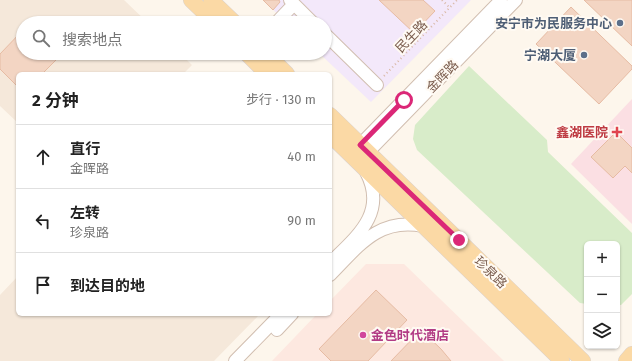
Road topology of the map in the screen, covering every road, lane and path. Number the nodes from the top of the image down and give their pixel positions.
1 (191, 0) edge
2 (211, 0) edge
3 (442, 0) edge
4 (457, 0) edge
5 (501, 0) edge
6 (516, 0) edge
7 (292, 2) edge
8 (450, 8) junction
9 (208, 16) edge
10 (228, 16) edge
11 (281, 16) edge
12 (306, 16) edge
13 (332, 41) edge
14 (253, 60) edge
15 (273, 60) edge
16 (265, 72) edge
17 (286, 72) edge
18 (377, 85) joint
19 (332, 117) edge
20 (332, 137) edge
21 (364, 148) junction
22 (364, 168) junction
23 (423, 226) junction
24 (332, 262) edge
25 (332, 273) edge
26 (279, 316) edge
27 (290, 316) edge
28 (632, 354) edge
29 (235, 361) edge
30 (247, 361) edge
31 (562, 361) edge
32 (583, 361) edge
33 (626, 361) edge

1 - 9 main road
2 - 10 main road
3 - 8 path
4 - 8 path, 民生路
5 - 21 street, 金晖路
6 - 21 street, 金晖路
7 - 11 street
7 - 12 street
8 - 18 path, 民生路
13 - 18 street
14 - 16 main road
15 - 17 main road
19 - 21 main road, 珍泉路
20 - 22 main road, 珍泉路
21 - 32 main road, 珍泉路
22 - 23 main road, 珍泉路
22 - 24 street
23 - 25 street
23 - 31 main road, 珍泉路
26 - 29 street
27 - 30 street
28 - 33 main road

